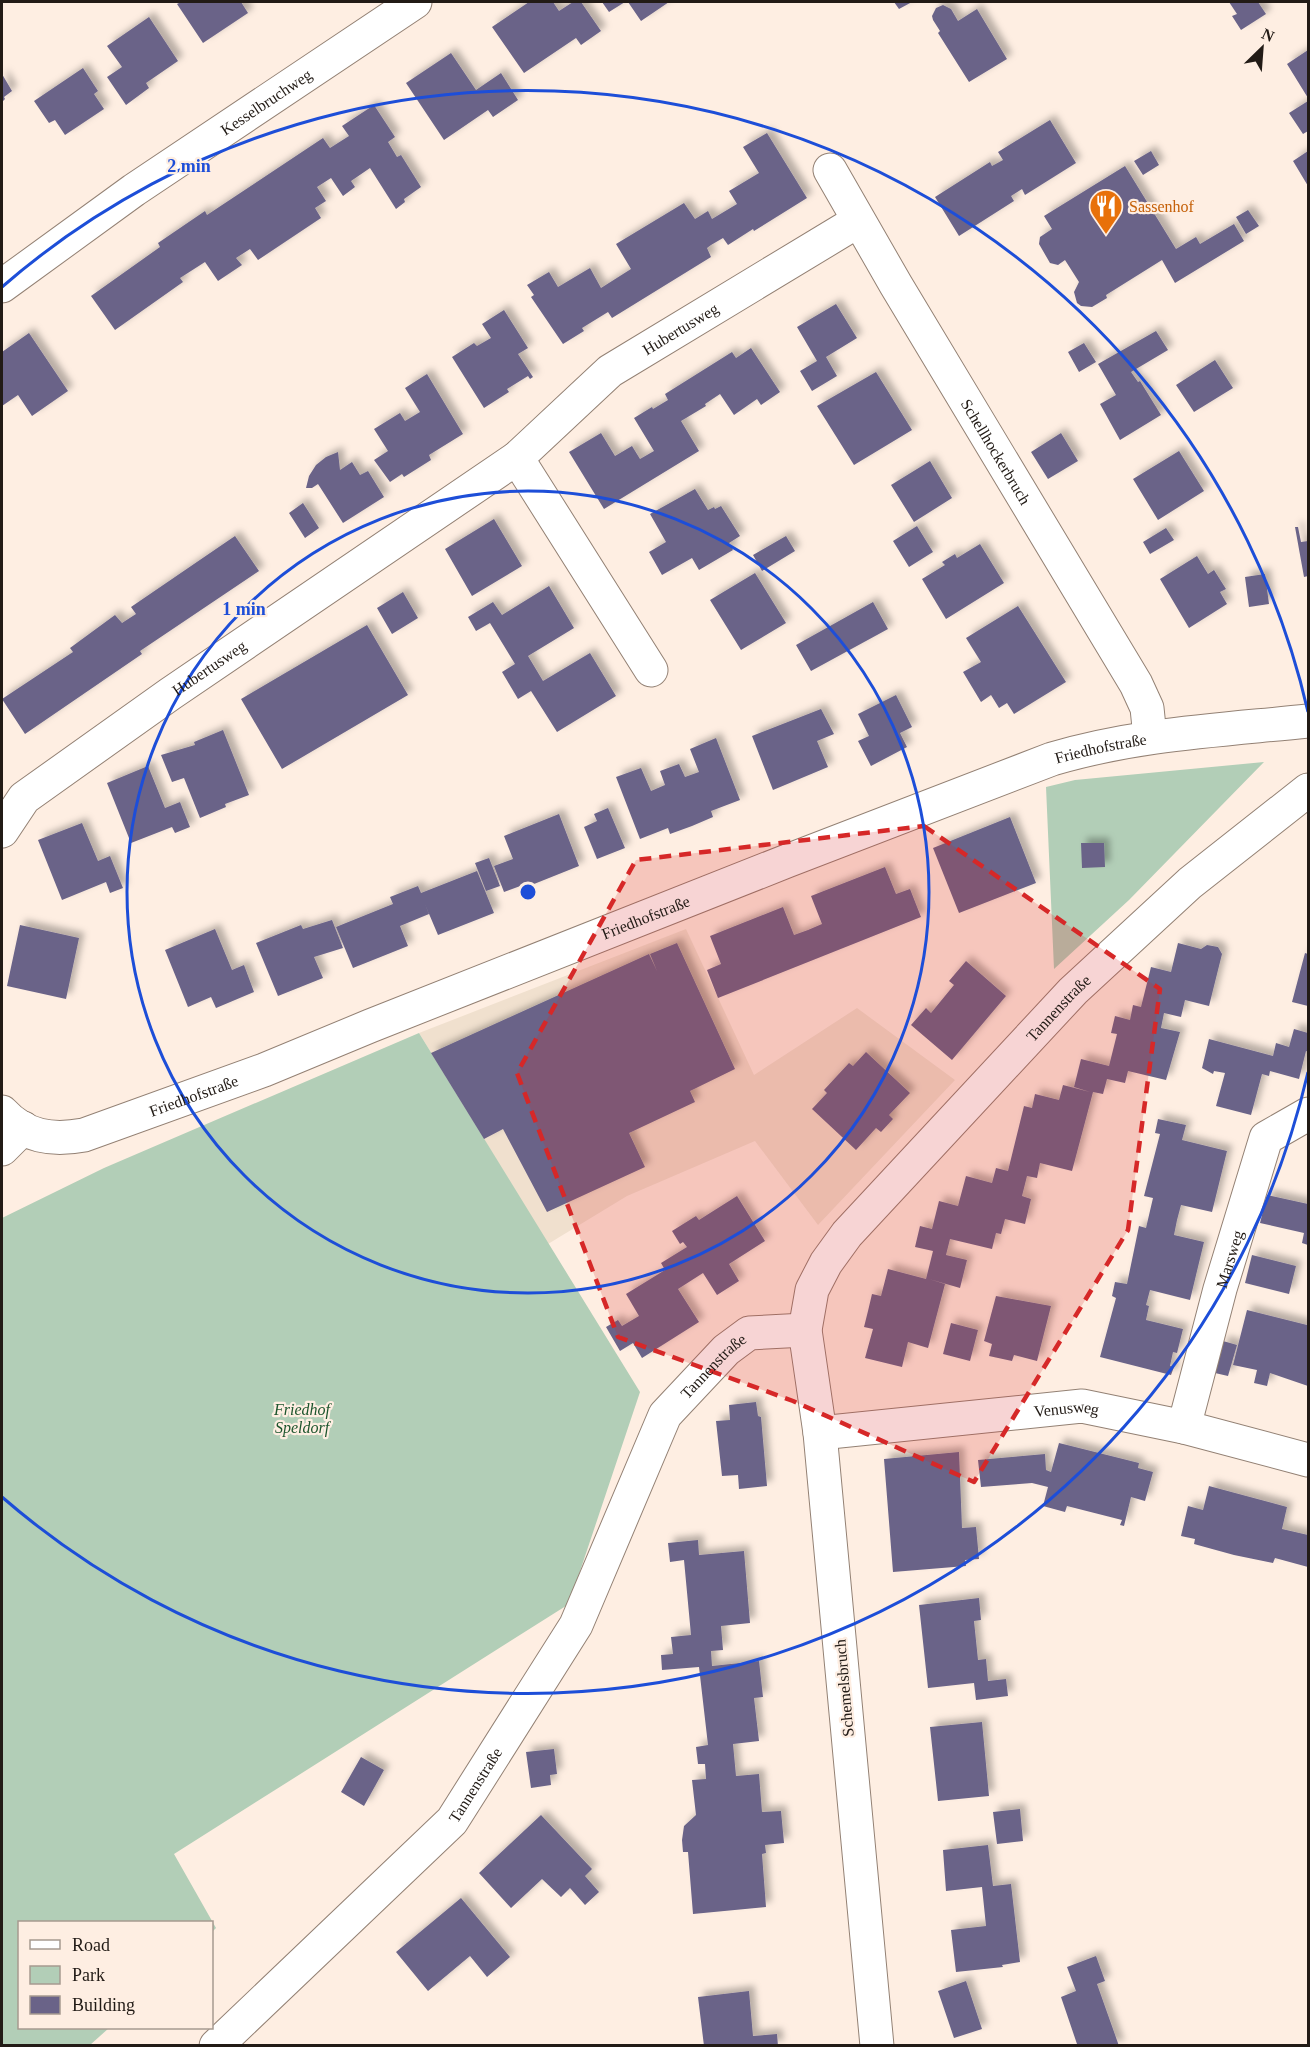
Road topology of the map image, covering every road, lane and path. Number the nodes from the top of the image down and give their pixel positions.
1 (415, 2) edge
2 (830, 170) dead end
3 (858, 221) junction
4 (2, 286) edge
5 (517, 458) junction
6 (651, 669) dead end
7 (1308, 721) edge
8 (1150, 737) junction
9 (1308, 790) edge
10 (2, 831) edge
11 (1308, 1114) edge
12 (9, 1130) edge
13 (805, 1330) junction
14 (1184, 1427) junction
15 (820, 1433) junction
16 (1308, 1460) edge
17 (216, 2046) edge
18 (878, 2046) edge

1 - 4 street, Kesselbruchweg
2 - 3 street, Schellhockerbruch
3 - 5 street, Hubertusweg
3 - 8 street, Schellhockerbruch
5 - 6 street
5 - 10 street, Hubertusweg
7 - 8 street, Friedhofstraße
8 - 12 street, Friedhofstraße
9 - 13 street, Tannenstraße
11 - 14 street, Marsweg
13 - 15 street, Schemelsbruch
13 - 17 street, Tannenstraße
14 - 15 street, Venusweg
14 - 16 street, Venusweg
15 - 18 street, Schemelsbruch

